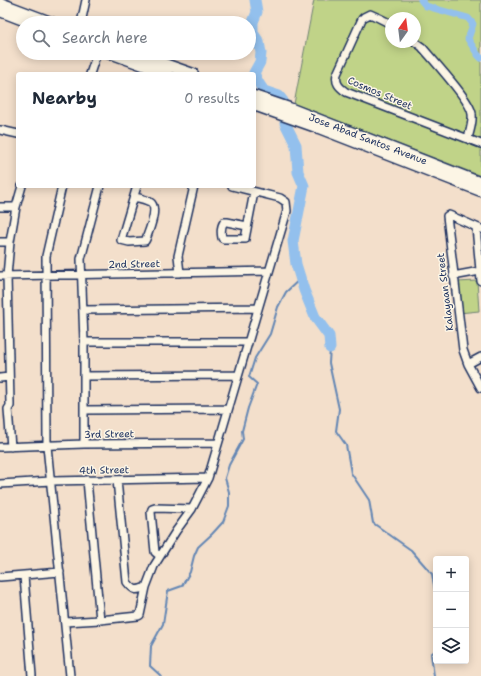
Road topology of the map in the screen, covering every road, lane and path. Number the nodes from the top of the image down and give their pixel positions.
1 (86, 0) edge
2 (0, 3) edge
3 (0, 11) edge
4 (34, 16) edge
5 (83, 16) edge
6 (16, 17) edge
7 (385, 21) edge
8 (421, 47) edge
9 (95, 60) edge
10 (129, 60) edge
11 (153, 60) edge
12 (91, 72) edge
13 (162, 72) edge
14 (187, 72) edge
15 (256, 97) edge
16 (256, 106) edge
17 (290, 113) junction
18 (0, 130) edge
19 (16, 134) edge
20 (468, 138) junction
21 (481, 144) edge
22 (481, 183) edge
23 (21, 188) edge
24 (62, 188) edge
25 (99, 188) edge
26 (136, 188) edge
27 (194, 188) edge
28 (239, 188) edge
29 (481, 191) edge
30 (254, 192) junction
31 (134, 197) junction
32 (0, 207) edge
33 (16, 207) junction
34 (247, 226) dead end
35 (478, 228) edge
36 (0, 242) edge
37 (10, 242) junction
38 (269, 271) junction
39 (480, 271) junction
40 (180, 273) junction
41 (82, 275) junction
42 (3, 276) edge
43 (46, 276) junction
44 (453, 276) junction
45 (481, 281) edge
46 (258, 308) junction
47 (83, 310) junction
48 (4, 312) edge
49 (84, 342) junction
50 (248, 342) junction
51 (0, 345) edge
52 (9, 345) junction
53 (481, 357) edge
54 (468, 364) junction
55 (238, 375) junction
56 (84, 376) junction
57 (0, 378) edge
58 (9, 378) junction
59 (481, 388) edge
60 (228, 409) junction
61 (4, 410) edge
62 (84, 410) junction
63 (218, 443) junction
64 (84, 444) junction
65 (47, 446) junction
66 (0, 447) edge
67 (11, 447) junction
68 (208, 478) junction
69 (87, 480) junction
70 (117, 480) junction
71 (50, 481) junction
72 (0, 484) edge
73 (192, 509) junction
74 (160, 556) junction
75 (60, 572) junction
76 (24, 576) junction
77 (0, 578) edge
78 (146, 587) junction
79 (100, 620) junction
80 (65, 622) junction
81 (32, 676) edge
82 (70, 676) edge

1 - 5 street
2 - 4 main road
3 - 6 main road
7 - 20 street, Cosmos Street
8 - 20 street
9 - 12 street
10 - 13 main road
11 - 14 main road
15 - 17 main road, Jose Abad Santos Avenue
16 - 17 main road, Jose Abad Santos Avenue
17 - 22 main road, Jose Abad Santos Avenue
17 - 29 main road, Jose Abad Santos Avenue
18 - 19 street
20 - 21 street, Cosmos Street
23 - 33 street
24 - 43 street
25 - 41 street
26 - 31 street
27 - 40 street
28 - 30 street
30 - 34 street
30 - 38 street
31 - 31 street
32 - 33 street
33 - 37 street
35 - 39 street
35 - 44 street, Kalayaan Street
36 - 37 street
37 - 42 street
38 - 40 street, 2nd Street
38 - 46 street
39 - 44 street
39 - 45 street
40 - 41 street, 2nd Street
41 - 43 street, 2nd Street
41 - 47 street
42 - 43 street, 2nd Street
42 - 48 street
43 - 65 street
44 - 54 street, Kalayaan Street
46 - 47 street
46 - 50 street
47 - 49 street
48 - 52 street
49 - 50 street
49 - 56 street
50 - 55 street
51 - 52 street
52 - 58 street
53 - 54 street
54 - 59 street, Kalayaan Street
55 - 56 street
55 - 60 street
56 - 62 street
57 - 58 street
58 - 61 street
60 - 62 street
60 - 63 street
61 - 67 street
62 - 64 street
63 - 64 street, 3rd Street
63 - 68 street
64 - 65 street, 3rd Street
65 - 67 street, 3rd Street
65 - 71 street
66 - 67 street, 3rd Street
68 - 70 street, 4th Street
68 - 73 street
69 - 70 street, 4th Street
69 - 71 street, 4th Street
69 - 79 street
70 - 78 street
71 - 72 street, 4th Street
71 - 75 street
73 - 74 street
73 - 74 street
74 - 78 street
75 - 76 street
75 - 80 street
76 - 77 street
76 - 81 street
78 - 79 street
79 - 80 street
80 - 82 street

